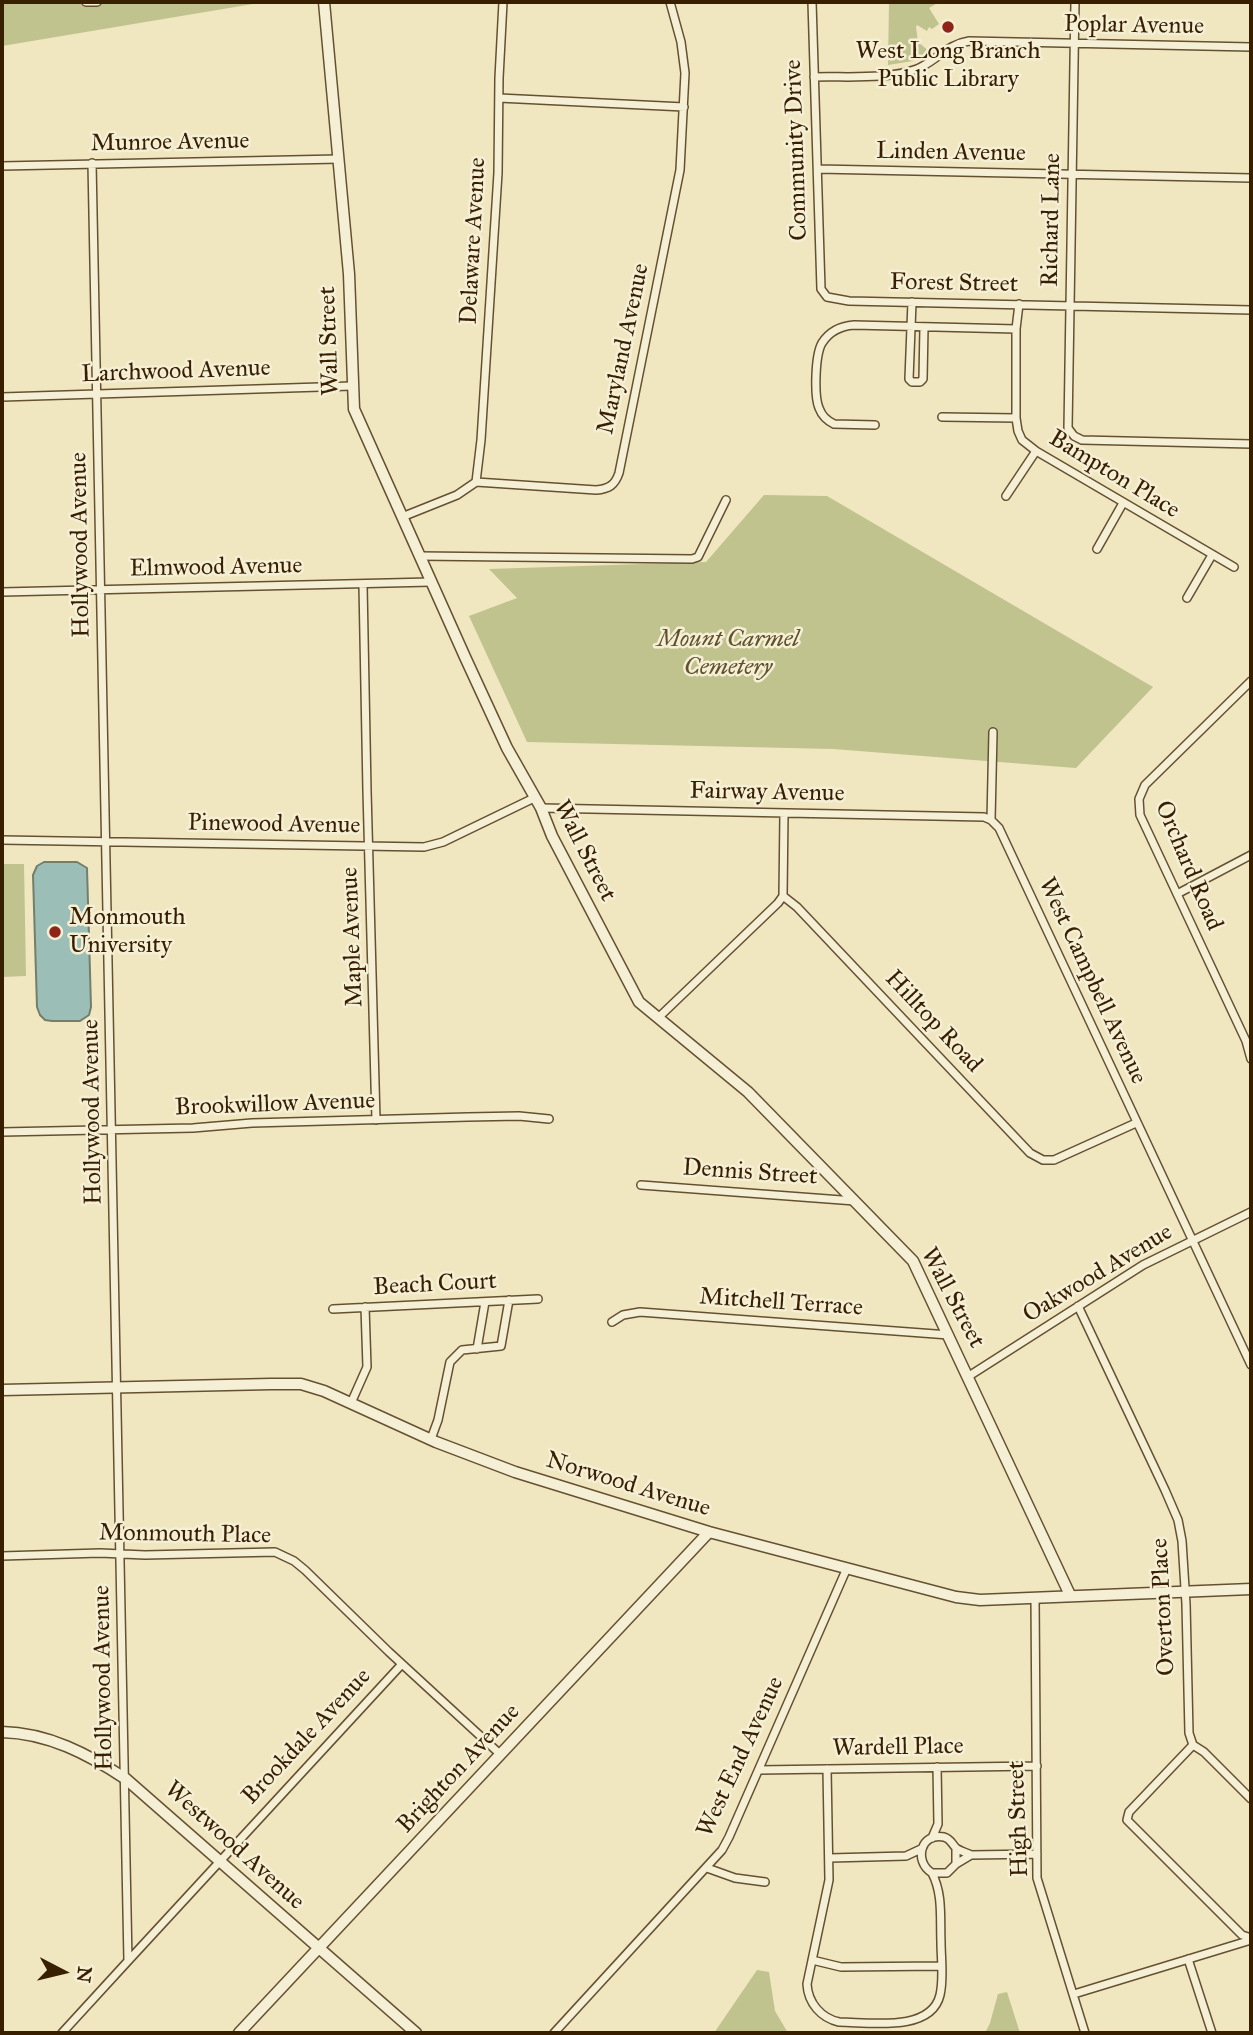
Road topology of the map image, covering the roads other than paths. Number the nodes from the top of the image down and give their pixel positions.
1 (86, 2) edge
2 (97, 2) edge
3 (324, 2) edge
4 (503, 2) edge
5 (670, 2) edge
6 (812, 2) edge
7 (1076, 2) edge
8 (1074, 44) junction
9 (1251, 47) edge
10 (814, 77) junction
11 (499, 99) junction
12 (684, 107) junction
13 (339, 159) junction
14 (92, 163) junction
15 (2, 166) edge
16 (818, 170) junction
17 (1072, 174) junction
18 (1251, 178) edge
19 (824, 295) joint
20 (912, 302) junction
21 (1019, 304) junction
22 (1070, 306) junction
23 (1251, 310) edge
24 (910, 326) junction
25 (924, 327) junction
26 (1016, 329) junction
27 (352, 386) junction
28 (97, 394) junction
29 (2, 397) edge
30 (942, 417) dead end
31 (1016, 418) junction
32 (875, 425) dead end
33 (1074, 436) joint
34 (1251, 444) edge
35 (1036, 451) junction
36 (476, 482) junction
37 (1006, 496) dead end
38 (726, 500) dead end
39 (1123, 503) junction
40 (402, 517) junction
41 (1097, 549) dead end
42 (1212, 555) junction
43 (419, 556) junction
44 (1234, 567) dead end
45 (431, 582) junction
46 (363, 585) junction
47 (101, 590) junction
48 (2, 592) edge
49 (1188, 598) dead end
50 (1251, 681) edge
51 (993, 732) dead end
52 (534, 798) junction
53 (541, 808) junction
54 (784, 813) junction
55 (991, 820) junction
56 (2, 840) edge
57 (106, 842) junction
58 (369, 846) junction
59 (1251, 855) edge
60 (1177, 894) junction
61 (783, 896) junction
62 (659, 1018) junction
63 (1251, 1059) edge
64 (549, 1119) dead end
65 (376, 1120) junction
66 (1136, 1123) junction
67 (112, 1129) junction
68 (2, 1132) edge
69 (641, 1185) dead end
70 (856, 1201) junction
71 (1251, 1212) edge
72 (1192, 1240) junction
73 (538, 1299) dead end
74 (509, 1300) junction
75 (485, 1301) junction
76 (1078, 1306) junction
77 (365, 1307) junction
78 (333, 1309) dead end
79 (612, 1322) dead end
80 (949, 1335) junction
81 (477, 1349) junction
82 (1251, 1362) edge
83 (968, 1376) junction
84 (118, 1387) junction
85 (2, 1390) edge
86 (351, 1403) junction
87 (430, 1439) junction
88 (709, 1532) junction
89 (120, 1554) junction
90 (2, 1556) edge
91 (847, 1568) junction
92 (1251, 1589) edge
93 (1185, 1592) junction
94 (1070, 1595) junction
95 (1035, 1597) junction
96 (402, 1664) junction
97 (2, 1732) edge
98 (1193, 1745) junction
99 (501, 1755) junction
100 (1037, 1766) junction
101 (937, 1767) junction
102 (827, 1769) junction
103 (759, 1770) junction
104 (126, 1779) junction
105 (1251, 1799) edge
106 (938, 1824) junction
107 (932, 1838) junction
108 (946, 1838) junction
109 (956, 1848) junction
110 (921, 1849) junction
111 (1037, 1854) junction
112 (971, 1855) junction
113 (906, 1856) junction
114 (830, 1858) junction
115 (219, 1861) junction
116 (922, 1863) junction
117 (956, 1864) junction
118 (707, 1868) junction
119 (932, 1873) junction
120 (947, 1873) junction
121 (765, 1882) dead end
122 (939, 1888) junction
123 (1250, 1939) edge
124 (318, 1948) junction
125 (1188, 1959) junction
126 (812, 1960) junction
127 (128, 1961) junction
128 (941, 1966) junction
129 (1074, 1994) junction
130 (62, 2033) edge
131 (239, 2033) edge
132 (415, 2033) edge
133 (554, 2033) edge
134 (1085, 2033) edge
135 (1212, 2033) edge

1 - 2 street
3 - 13 street, Wall Street
4 - 11 street, Delaware Avenue
5 - 12 street, Maryland Avenue
6 - 10 street, Community Drive
7 - 8 street, Richard Lane
8 - 9 street, Poplar Avenue
8 - 10 street, Poplar Avenue
8 - 17 street, Richard Lane
10 - 16 street, Community Drive
11 - 12 street
11 - 36 street, Delaware Avenue
12 - 36 street, Maryland Avenue
13 - 14 street, Munroe Avenue
13 - 27 street, Wall Street
14 - 15 street, Munroe Avenue
14 - 28 street, Hollywood Avenue
16 - 17 street, Linden Avenue
16 - 19 street, Community Drive
17 - 18 street, Linden Avenue
17 - 22 street, Richard Lane
19 - 20 street, Forest Street
20 - 21 street, Forest Street
20 - 24 street
21 - 22 street, Forest Street
21 - 26 street, Bampton Place
22 - 23 street, Forest Street
22 - 33 street, Richard Lane
24 - 25 street
24 - 25 street
24 - 32 street
25 - 26 street
26 - 31 street, Bampton Place
27 - 28 street, Larchwood Avenue
27 - 40 street, Wall Street
28 - 29 street, Larchwood Avenue
28 - 47 street, Hollywood Avenue
30 - 31 street
31 - 35 street, Bampton Place
33 - 34 street, Bampton Place
35 - 37 street
35 - 39 street, Bampton Place
36 - 40 street
38 - 43 street
39 - 41 street
39 - 42 street, Bampton Place
40 - 43 street, Wall Street
42 - 44 street, Bampton Place
42 - 49 street
43 - 45 street, Wall Street
45 - 46 street, Elmwood Avenue
45 - 52 street, Wall Street
46 - 47 street, Elmwood Avenue
46 - 58 street, Maple Avenue
47 - 48 street, Elmwood Avenue
47 - 57 street, Hollywood Avenue
50 - 60 street, Orchard Road
51 - 55 street
52 - 53 street, Wall Street
52 - 58 street, Pinewood Avenue
53 - 54 street, Fairway Avenue
53 - 62 street, Wall Street
54 - 55 street, Fairway Avenue
54 - 61 street
55 - 66 street, West Campbell Avenue
56 - 57 street, Pinewood Avenue
57 - 58 street, Pinewood Avenue
57 - 67 street, Hollywood Avenue
58 - 65 street, Maple Avenue
59 - 60 street
60 - 63 street, Orchard Road
61 - 62 street
61 - 66 street, Hilltop Road
62 - 70 street, Wall Street
64 - 65 street, Brookwillow Avenue
65 - 67 street, Brookwillow Avenue
66 - 72 street, West Campbell Avenue
67 - 68 street, Brookwillow Avenue
67 - 84 street, Hollywood Avenue
69 - 70 street, Dennis Street
70 - 80 street, Wall Street
71 - 72 street, Oakwood Avenue
72 - 76 street, Oakwood Avenue
72 - 82 street, West Campbell Avenue
73 - 74 street, Beach Court
74 - 75 street, Beach Court
74 - 81 street
75 - 77 street, Beach Court
75 - 81 street
76 - 83 street, Oakwood Avenue
76 - 93 street, Overton Place
77 - 78 street, Beach Court
77 - 86 street
79 - 80 street, Mitchell Terrace
80 - 83 street, Wall Street
81 - 87 street
83 - 94 street, Wall Street
84 - 85 street, Norwood Avenue
84 - 86 street, Norwood Avenue
84 - 89 street, Hollywood Avenue
86 - 87 street, Norwood Avenue
87 - 88 street, Norwood Avenue
88 - 91 street, Norwood Avenue
88 - 99 street, Brighton Avenue
89 - 90 street, Monmouth Place
89 - 96 street, Monmouth Place
89 - 104 street, Hollywood Avenue
91 - 95 street, Norwood Avenue
91 - 103 street, West End Avenue
92 - 93 street, Norwood Avenue
93 - 94 street, Norwood Avenue
93 - 98 street, Overton Place
94 - 95 street, Norwood Avenue
95 - 100 street, High Street
96 - 99 street, Monmouth Place
96 - 115 street, Brookdale Avenue
97 - 104 street, Westwood Avenue
98 - 105 street
98 - 123 street
99 - 124 street, Brighton Avenue
100 - 101 street, Wardell Place
100 - 111 street, High Street
101 - 102 street, Wardell Place
101 - 106 street
102 - 103 street, Wardell Place
102 - 114 street
103 - 118 street, West End Avenue
104 - 115 street, Westwood Avenue
104 - 127 street, Hollywood Avenue
106 - 107 street
106 - 108 street
107 - 108 street
107 - 110 street
108 - 109 street
109 - 112 street
109 - 117 street
110 - 113 street
110 - 116 street
111 - 112 street
111 - 129 street, High Street
112 - 117 street
113 - 114 street
113 - 116 street
114 - 126 street
115 - 124 street, Westwood Avenue
115 - 127 street, Brookdale Avenue
116 - 119 street
117 - 120 street
118 - 121 street
118 - 133 street, West End Avenue
119 - 120 street
119 - 122 street
120 - 122 street
122 - 128 street
123 - 125 street
124 - 131 street, Brighton Avenue
124 - 132 street, Westwood Avenue
125 - 129 street
125 - 135 street
126 - 128 street
126 - 128 street
127 - 130 street
129 - 134 street, High Street

